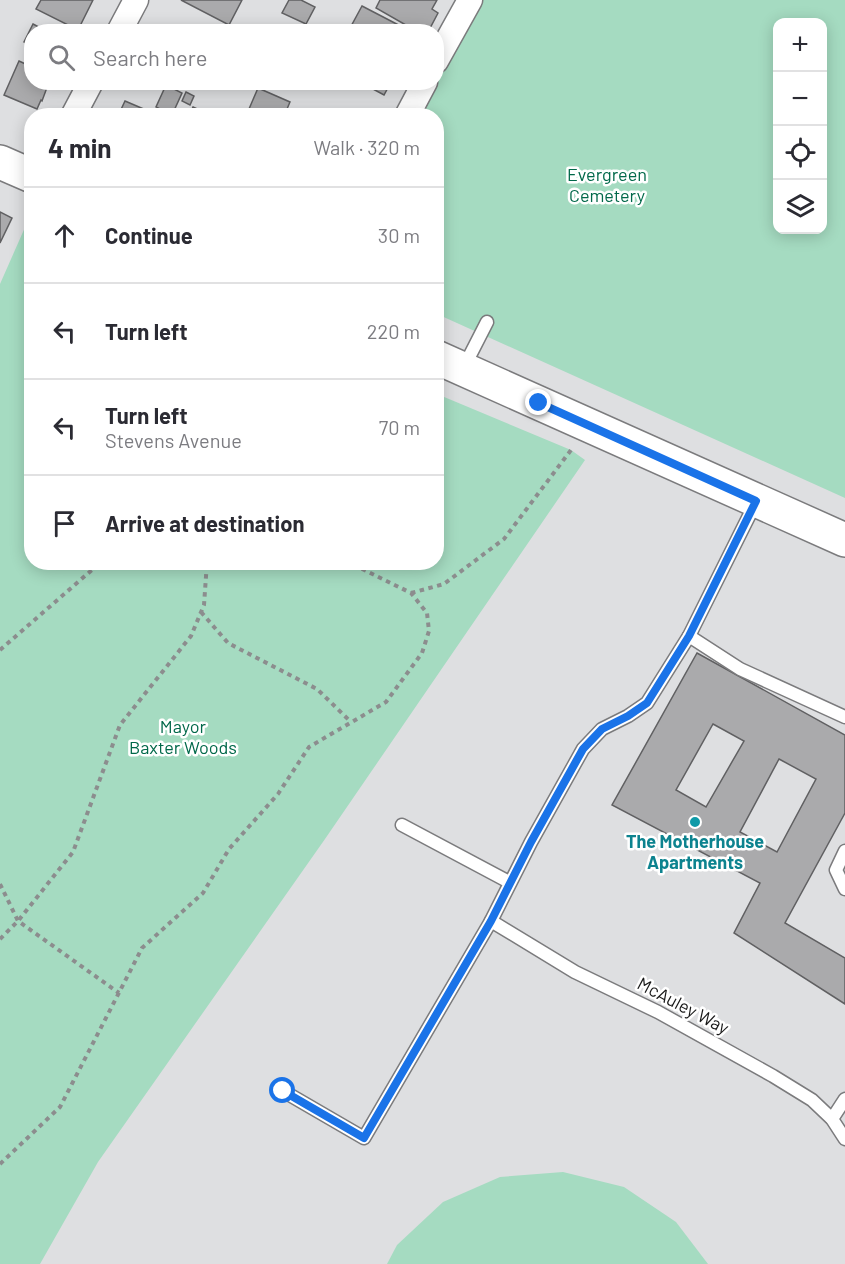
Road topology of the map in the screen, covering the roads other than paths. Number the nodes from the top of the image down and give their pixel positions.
1 (136, 0) edge
2 (470, 0) edge
3 (123, 24) edge
4 (444, 47) edge
5 (87, 90) edge
6 (421, 90) edge
7 (77, 108) edge
8 (411, 108) edge
9 (0, 162) edge
10 (24, 172) edge
11 (487, 322) dead end
12 (450, 363) edge
13 (756, 501) junction
14 (845, 540) edge
15 (689, 636) junction
16 (845, 717) edge
17 (402, 825) dead end
18 (845, 851) edge
19 (509, 882) junction
20 (845, 889) edge
21 (491, 921) junction
22 (283, 1091) dead end
23 (845, 1099) edge
24 (832, 1119) junction
25 (845, 1139) edge

1 - 3 street
2 - 4 street
5 - 7 street
6 - 8 street
9 - 10 main road
11 - 12 lane
12 - 13 main road
13 - 14 main road
13 - 15 lane
15 - 16 lane
15 - 19 lane
17 - 19 lane
18 - 20 lane
19 - 21 lane
21 - 22 lane
21 - 24 lane, McAuley Way
23 - 24 lane
24 - 25 lane, McAuley Way

